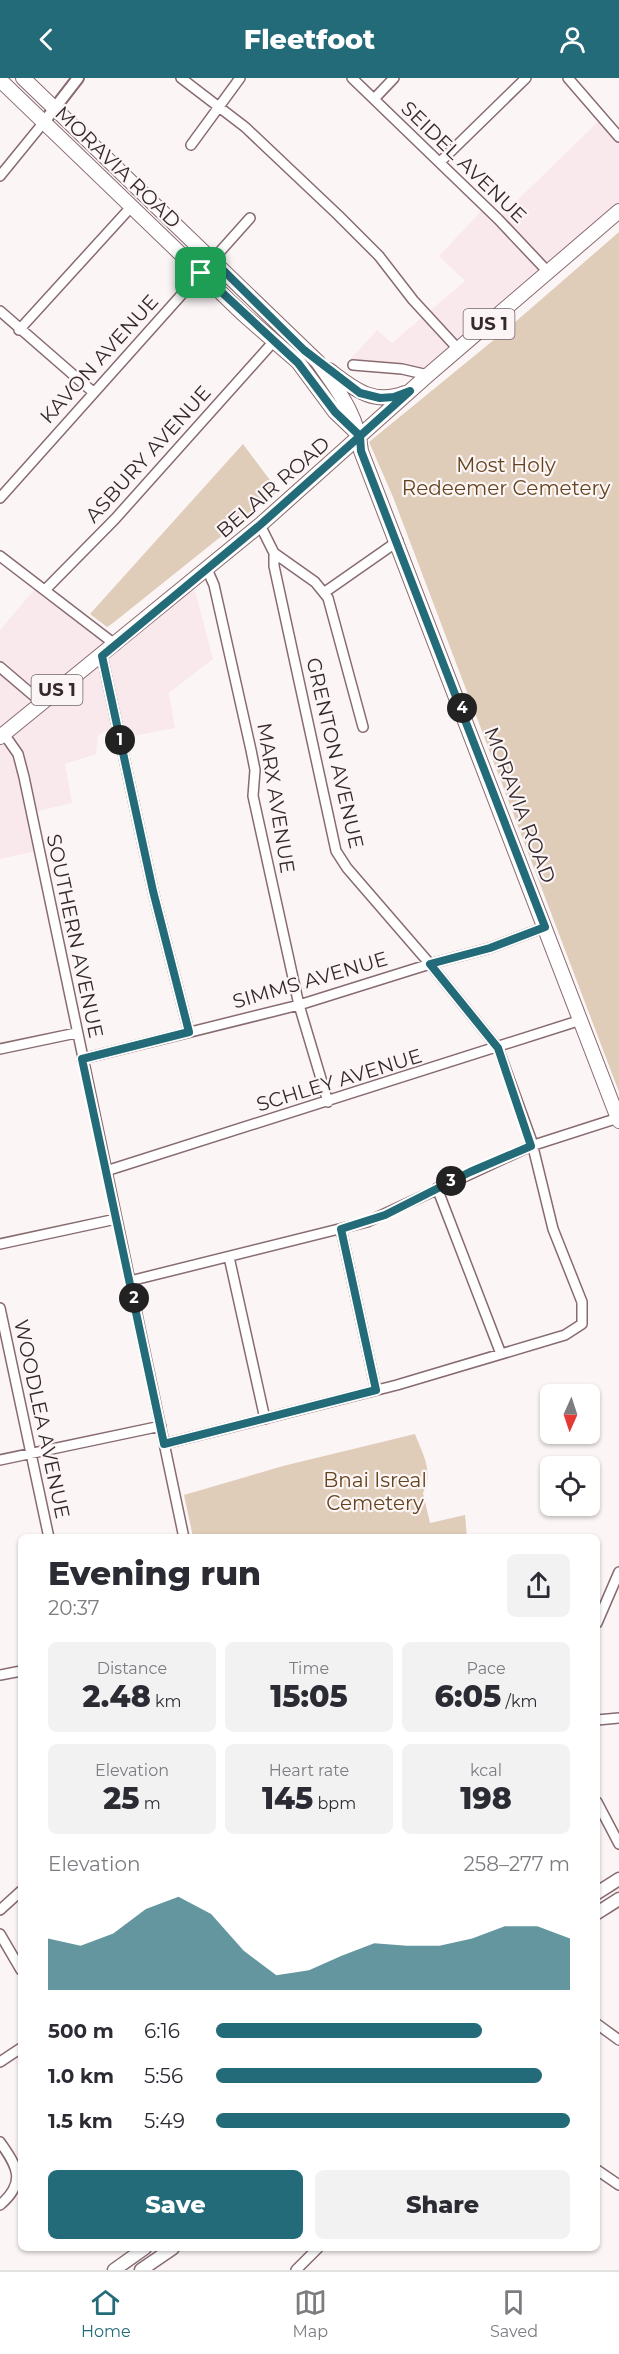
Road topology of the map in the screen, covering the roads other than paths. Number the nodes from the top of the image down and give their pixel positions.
1 (23, 78) edge
2 (78, 78) edge
3 (181, 78) edge
4 (240, 78) edge
5 (352, 78) edge
6 (394, 78) edge
7 (526, 78) edge
8 (568, 78) edge
9 (0, 80) edge
10 (374, 99) junction
11 (219, 106) junction
12 (55, 108) junction
13 (44, 123) junction
14 (619, 137) edge
15 (191, 145) dead end
16 (440, 162) junction
17 (0, 176) edge
18 (131, 207) junction
19 (619, 211) edge
20 (250, 218) dead end
21 (213, 260) junction
22 (201, 273) junction
23 (549, 273) junction
24 (0, 311) edge
25 (20, 330) junction
26 (275, 340) junction
27 (459, 350) junction
28 (318, 362) junction
29 (353, 365) dead end
30 (428, 375) junction
31 (410, 391) junction
32 (93, 392) junction
33 (360, 436) junction
34 (0, 498) edge
35 (260, 525) junction
36 (398, 541) junction
37 (274, 553) junction
38 (0, 556) edge
39 (207, 569) junction
40 (45, 590) junction
41 (325, 592) junction
42 (116, 645) junction
43 (102, 656) junction
44 (0, 667) edge
45 (40, 702) junction
46 (363, 728) dead end
47 (2, 736) edge
48 (545, 927) junction
49 (430, 964) junction
50 (299, 1005) junction
51 (581, 1020) junction
52 (189, 1032) junction
53 (76, 1033) junction
54 (498, 1048) junction
55 (0, 1049) edge
56 (82, 1059) junction
57 (328, 1102) junction
58 (618, 1119) edge
59 (531, 1146) junction
60 (106, 1171) junction
61 (437, 1188) junction
62 (116, 1219) junction
63 (341, 1229) junction
64 (0, 1244) edge
65 (229, 1257) junction
66 (130, 1281) junction
67 (0, 1308) edge
68 (501, 1354) junction
69 (376, 1390) junction
70 (265, 1419) junction
71 (161, 1426) junction
72 (164, 1444) junction
73 (30, 1454) junction
74 (0, 1460) edge
75 (48, 1534) edge
76 (183, 1534) edge
77 (619, 1572) edge
78 (600, 1616) edge
79 (18, 1672) edge
80 (0, 1676) edge
81 (619, 1718) edge
82 (600, 1720) edge
83 (600, 1808) edge
84 (619, 1844) edge
85 (619, 1879) edge
86 (600, 1891) edge
87 (18, 1895) edge
88 (619, 1899) edge
89 (0, 1910) edge
90 (600, 1911) edge
91 (0, 1934) edge
92 (18, 1965) edge
93 (600, 2026) edge
94 (619, 2040) edge
95 (18, 2050) edge
96 (0, 2062) edge
97 (0, 2142) edge
98 (600, 2172) edge
99 (619, 2185) edge
100 (0, 2205) edge
101 (141, 2251) edge
102 (169, 2251) edge
103 (315, 2251) edge
104 (114, 2270) edge
105 (141, 2270) edge
106 (296, 2270) edge

1 - 12 main road, MORAVIA ROAD
2 - 12 street
3 - 11 street
4 - 11 street
5 - 10 street, SEIDEL AVENUE
6 - 10 street
7 - 16 street
8 - 14 street
9 - 13 main road, MORAVIA ROAD
10 - 16 street, SEIDEL AVENUE
11 - 15 street
11 - 27 street
12 - 13 street
12 - 21 main road, MORAVIA ROAD
13 - 17 street
13 - 18 main road, MORAVIA ROAD
16 - 23 street, SEIDEL AVENUE
18 - 22 main road, MORAVIA ROAD
18 - 25 street
19 - 23 main road, BELAIR ROAD / US 1
20 - 21 street, KAVON AVENUE
21 - 22 street, KAVON AVENUE
21 - 28 main road, MORAVIA ROAD
22 - 26 main road, MORAVIA ROAD
22 - 32 street, KAVON AVENUE
23 - 27 main road, BELAIR ROAD / US 1
24 - 25 street
25 - 32 street
26 - 33 main road, MORAVIA ROAD
26 - 40 street, ASBURY AVENUE
27 - 30 main road, BELAIR ROAD / US 1
28 - 31 main road
28 - 33 main road, MORAVIA ROAD
29 - 30 street
30 - 31 main road, BELAIR ROAD / US 1
31 - 33 main road, BELAIR ROAD / US 1
32 - 34 street, KAVON AVENUE
33 - 35 main road, BELAIR ROAD / US 1
33 - 36 main road, MORAVIA ROAD
35 - 37 street
35 - 39 main road, BELAIR ROAD / US 1
36 - 41 street
36 - 48 main road, MORAVIA ROAD
37 - 41 street
37 - 49 street, GRENTON AVENUE
38 - 40 street
39 - 42 main road, BELAIR ROAD / US 1
39 - 50 street, MARX AVENUE
40 - 42 street
41 - 46 street
42 - 43 main road, BELAIR ROAD / US 1
43 - 45 main road, BELAIR ROAD / US 1
43 - 52 street
44 - 45 street
45 - 47 main road, BELAIR ROAD / US 1
47 - 53 street, SOUTHERN AVENUE
48 - 49 street, SIMMS AVENUE
48 - 51 main road, MORAVIA ROAD
49 - 50 street, SIMMS AVENUE
49 - 54 street, GRENTON AVENUE
50 - 52 street, SIMMS AVENUE
50 - 57 street, MARX AVENUE
51 - 54 street, SCHLEY AVENUE
51 - 58 main road, MORAVIA ROAD
52 - 56 street, SIMMS AVENUE
53 - 55 street
53 - 56 street, SOUTHERN AVENUE
54 - 57 street, SCHLEY AVENUE
54 - 59 street, GRENTON AVENUE
56 - 60 street, SOUTHERN AVENUE
57 - 60 street, SCHLEY AVENUE
58 - 59 street
59 - 61 street
59 - 68 street, GRENTON AVENUE
60 - 62 street, SOUTHERN AVENUE
61 - 63 street
61 - 68 street
62 - 64 street
62 - 66 street, SOUTHERN AVENUE
63 - 65 street
63 - 69 street
65 - 66 street
65 - 70 street
66 - 71 street, SOUTHERN AVENUE
67 - 73 street, WOODLEA AVENUE
68 - 69 street
69 - 70 street
70 - 72 street
71 - 72 street, SOUTHERN AVENUE
71 - 73 street
72 - 76 street, SOUTHERN AVENUE
73 - 74 street
73 - 75 street, WOODLEA AVENUE
77 - 78 street
79 - 80 street
81 - 82 street
83 - 84 street
85 - 86 main road
87 - 89 street
88 - 90 main road
91 - 92 street
93 - 94 street
95 - 96 street
97 - 100 street
98 - 99 street
101 - 104 main road
102 - 105 main road
103 - 106 street

